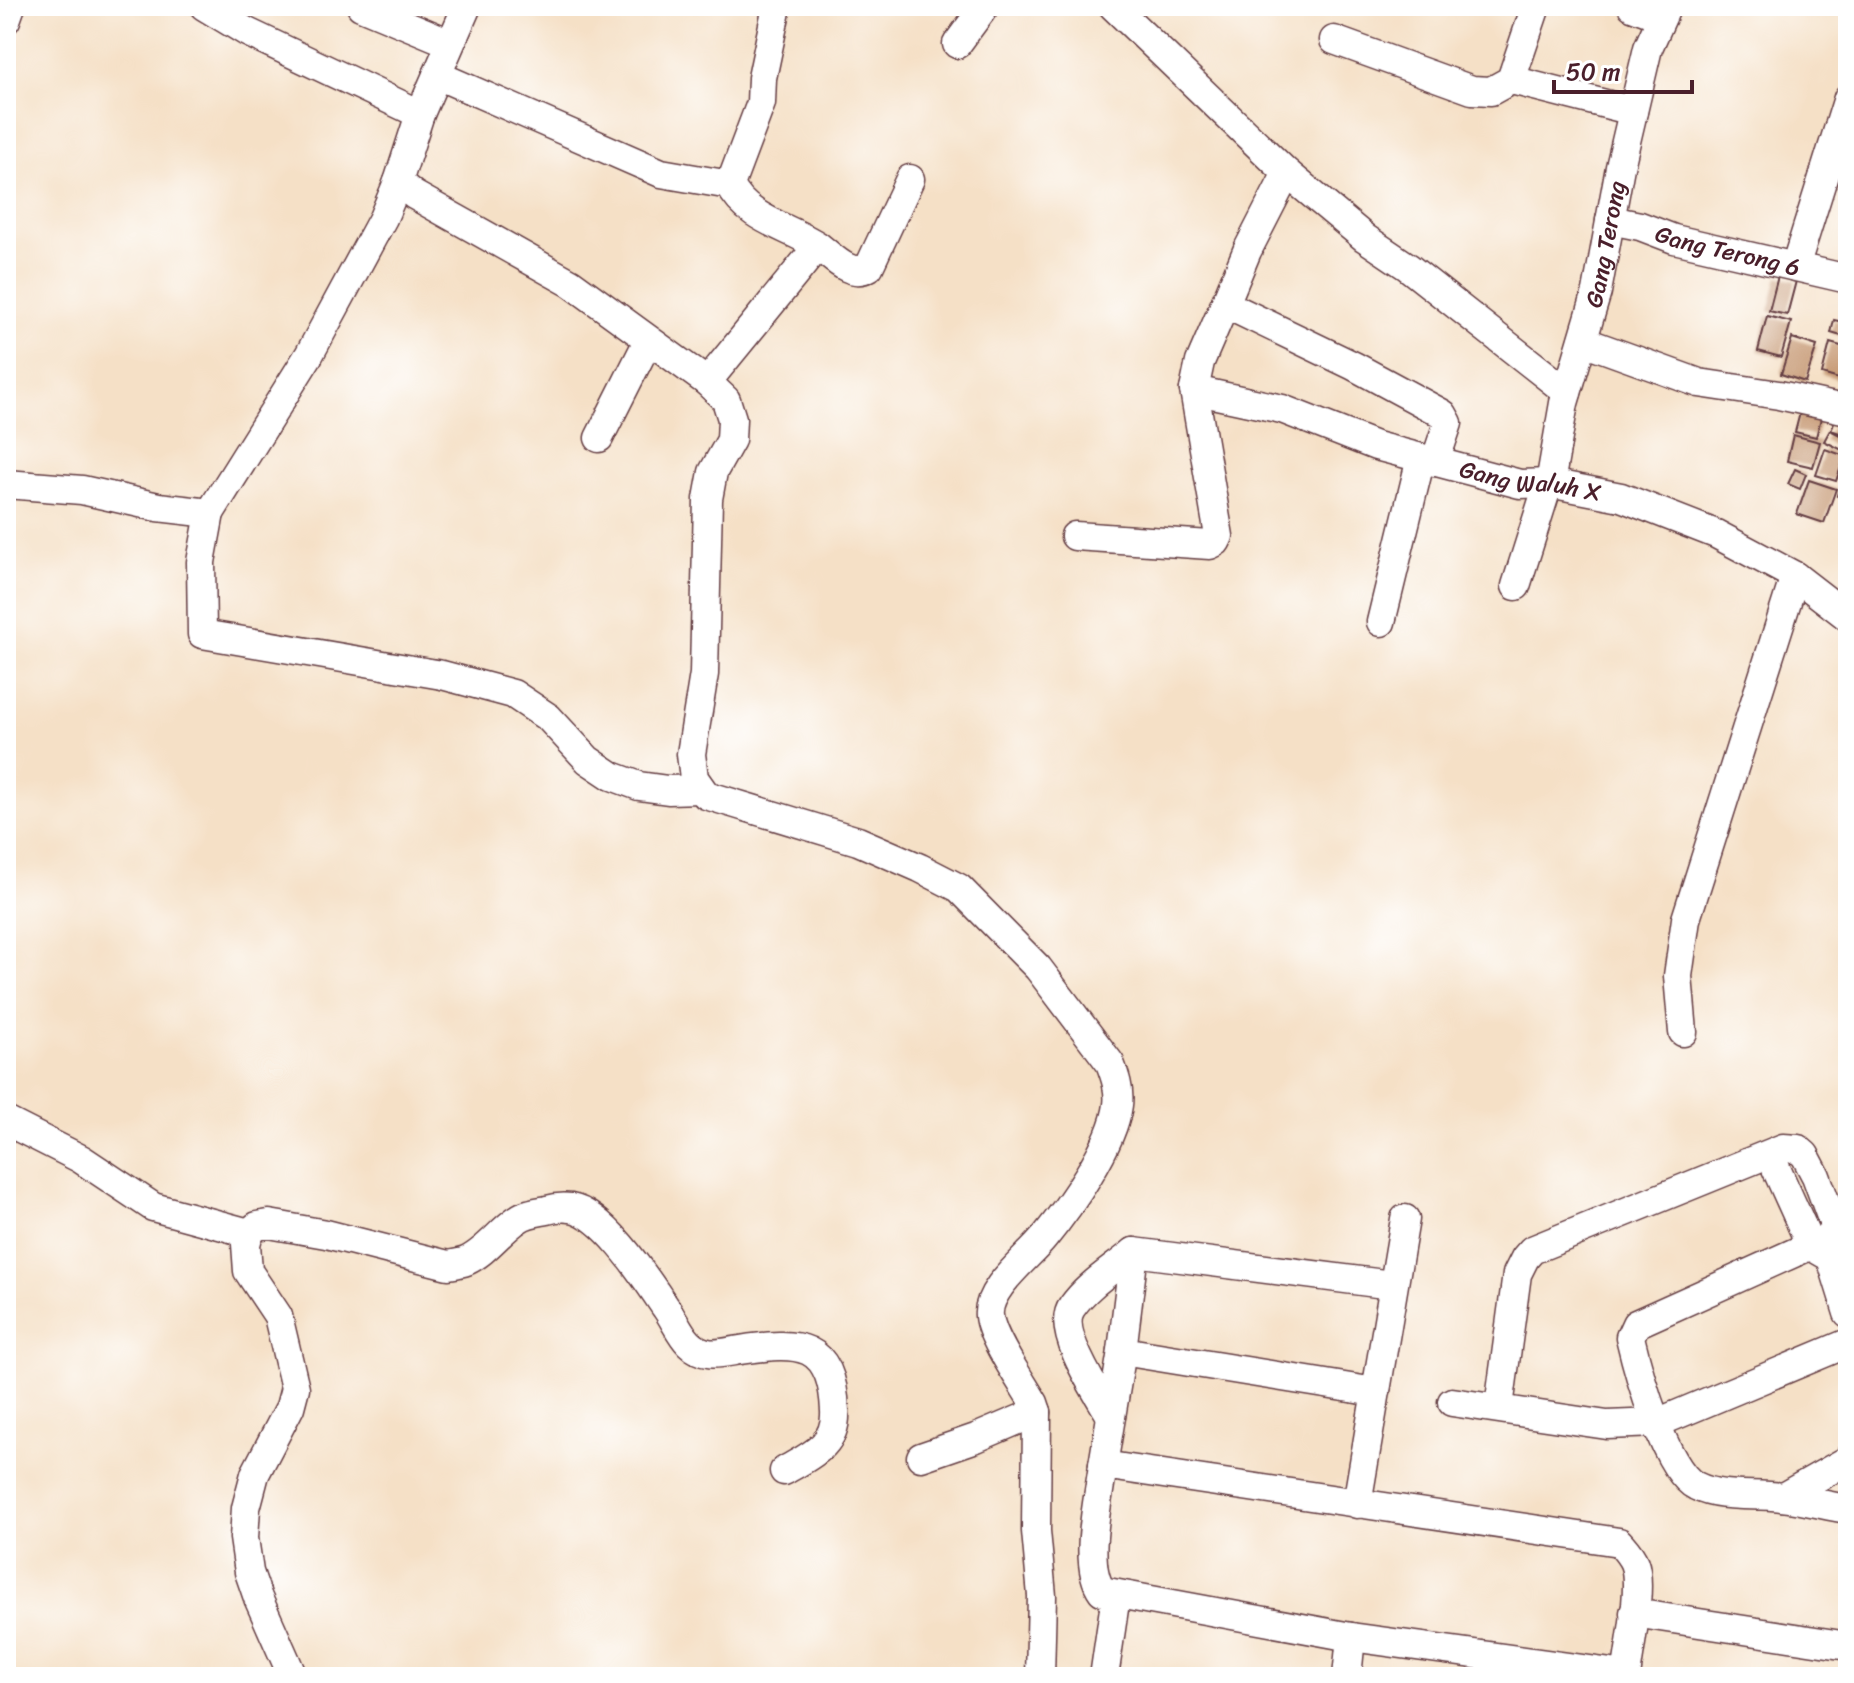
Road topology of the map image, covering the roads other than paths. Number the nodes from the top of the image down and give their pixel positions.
1 (11, 6) edge
2 (204, 6) edge
3 (361, 6) edge
4 (467, 6) edge
5 (985, 6) edge
6 (1113, 6) edge
7 (1536, 6) edge
8 (1632, 6) edge
9 (766, 9) edge
10 (1664, 12) edge
11 (6, 20) edge
12 (1334, 40) dead end
13 (450, 43) junction
14 (957, 44) dead end
15 (437, 75) junction
16 (1511, 80) junction
17 (1848, 98) edge
18 (1633, 111) junction
19 (420, 114) junction
20 (1287, 173) junction
21 (910, 179) dead end
22 (398, 182) junction
23 (730, 185) junction
24 (1610, 220) junction
25 (818, 246) junction
26 (1795, 267) junction
27 (1848, 279) edge
28 (1225, 304) junction
29 (648, 341) junction
30 (1583, 341) junction
31 (707, 382) junction
32 (1194, 390) junction
33 (1567, 392) junction
34 (1848, 410) edge
35 (599, 438) dead end
36 (1428, 460) junction
37 (1549, 483) junction
38 (6, 484) edge
39 (210, 513) junction
40 (1075, 536) dead end
41 (1795, 576) junction
42 (1516, 586) dead end
43 (1848, 617) edge
44 (1381, 622) dead end
45 (700, 789) junction
46 (1683, 1032) dead end
47 (6, 1121) edge
48 (1405, 1219) dead end
49 (249, 1233) junction
50 (1832, 1242) edge
51 (1134, 1252) junction
52 (1392, 1285) junction
53 (1848, 1313) edge
54 (1848, 1343) edge
55 (1122, 1351) junction
56 (1375, 1392) junction
57 (1452, 1402) dead end
58 (1499, 1407) junction
59 (1037, 1412) junction
60 (1111, 1416) junction
61 (1657, 1423) junction
62 (921, 1457) dead end
63 (1848, 1460) edge
64 (1103, 1465) junction
65 (784, 1471) dead end
66 (1783, 1497) junction
67 (1357, 1504) junction
68 (1848, 1509) edge
69 (1116, 1595) junction
70 (1634, 1613) junction
71 (1351, 1637) junction
72 (1848, 1646) edge
73 (1626, 1676) edge
74 (293, 1677) edge
75 (1040, 1677) edge
76 (1104, 1677) edge
77 (1347, 1677) edge

1 - 11 street
2 - 19 street
3 - 13 street
4 - 13 street
5 - 14 street
6 - 20 street
7 - 16 street
8 - 10 street
9 - 23 street
10 - 18 street, Gang Terong
12 - 16 street
13 - 15 street
15 - 19 street
15 - 23 street
16 - 18 street
17 - 26 street
18 - 24 street, Gang Terong
19 - 22 street
20 - 28 street
20 - 33 street
21 - 25 street
22 - 29 street
22 - 39 street
23 - 25 street
24 - 26 street, Gang Terong 6
24 - 30 street, Gang Terong
25 - 31 street
26 - 27 street, Gang Terong 6
28 - 32 street
28 - 36 street
29 - 31 street
29 - 35 street
30 - 33 street, Gang Terong
30 - 34 street
31 - 45 street
32 - 36 street, Gang Waluh X
32 - 40 street
33 - 37 street, Gang Terong
36 - 37 street, Gang Waluh X
36 - 44 street
37 - 41 street, Gang Waluh X
37 - 42 street, Gang Terong
38 - 39 street
39 - 45 street
41 - 43 street, Gang Waluh X
41 - 46 street
45 - 59 street
47 - 49 street
48 - 52 street
49 - 65 street
49 - 74 street
50 - 53 street
50 - 58 street
50 - 61 street
51 - 52 street
51 - 55 street
51 - 60 street
52 - 56 street
54 - 61 street
55 - 56 street
55 - 60 street
56 - 67 street
57 - 58 street
58 - 61 street
59 - 62 street
59 - 75 street
60 - 64 street
61 - 66 street
63 - 66 street
64 - 67 street
64 - 69 street
66 - 68 street
67 - 70 street
69 - 71 street
69 - 76 street
70 - 72 street
70 - 73 street
71 - 73 street
71 - 77 street

